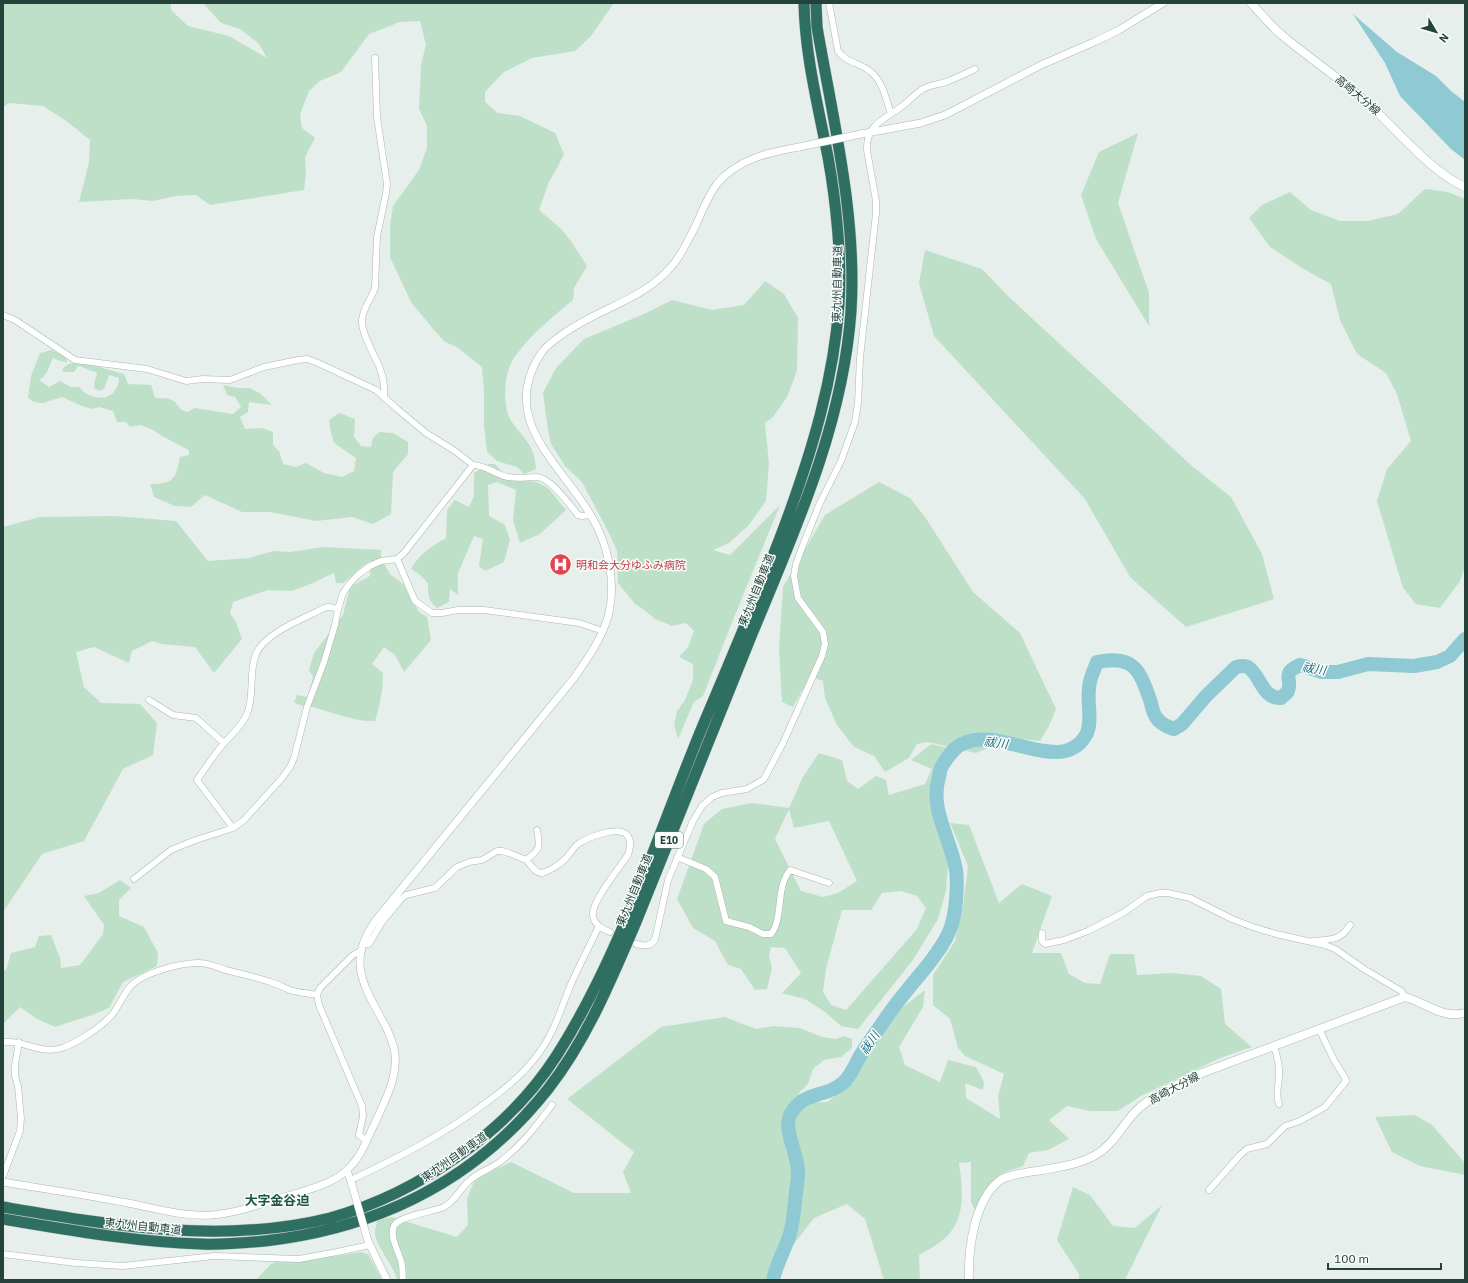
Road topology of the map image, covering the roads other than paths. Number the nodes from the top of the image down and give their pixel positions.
1 (804, 3) edge
2 (816, 3) edge
3 (828, 3) edge
4 (1163, 3) edge
5 (1251, 3) edge
6 (375, 58) dead end
7 (975, 70) dead end
8 (891, 114) junction
9 (870, 132) junction
10 (1465, 187) edge
11 (3, 314) edge
12 (384, 397) junction
13 (473, 465) junction
14 (591, 515) junction
15 (397, 559) junction
16 (338, 609) junction
17 (603, 631) junction
18 (149, 700) dead end
19 (224, 743) junction
20 (234, 828) junction
21 (537, 830) dead end
22 (677, 857) junction
23 (526, 860) junction
24 (134, 879) dead end
25 (829, 883) dead end
26 (1350, 925) dead end
27 (599, 926) junction
28 (610, 932) dead end
29 (1042, 933) dead end
30 (1308, 942) junction
31 (636, 944) dead end
32 (362, 947) junction
33 (317, 995) junction
34 (1405, 997) junction
35 (1465, 1014) edge
36 (1319, 1029) junction
37 (3, 1042) edge
38 (19, 1042) junction
39 (1274, 1046) junction
40 (1279, 1104) dead end
41 (552, 1105) dead end
42 (367, 1141) junction
43 (347, 1170) junction
44 (3, 1176) edge
45 (3, 1182) edge
46 (351, 1182) junction
47 (1210, 1190) dead end
48 (3, 1207) edge
49 (3, 1219) edge
50 (369, 1243) junction
51 (3, 1254) edge
52 (387, 1280) edge
53 (402, 1280) edge
54 (969, 1280) edge

1 - 48 highway, 東九州自動車道 / E10
2 - 49 highway, 東九州自動車道 / E10
3 - 8 street
4 - 9 street
5 - 10 main road, 高崎大分線
6 - 12 street
7 - 8 street
8 - 9 street
9 - 14 street, bridge
9 - 22 street
11 - 12 street
12 - 13 street
13 - 14 street
13 - 15 street
14 - 17 street
15 - 16 street
15 - 17 street
16 - 19 street
16 - 20 street
17 - 32 street
18 - 19 street
19 - 20 street
20 - 24 street
21 - 23 street
22 - 25 street
22 - 31 street
23 - 27 street
23 - 32 street
26 - 30 street
27 - 28 street
27 - 46 street
29 - 30 street
30 - 34 street
32 - 33 street
32 - 42 street
33 - 38 street
33 - 42 street
34 - 35 main road
34 - 36 main road, 高崎大分線
36 - 39 main road, 高崎大分線
36 - 47 street
37 - 38 street
38 - 44 street
39 - 40 street
39 - 54 main road, 高崎大分線
41 - 53 street
42 - 43 street
43 - 45 street
43 - 46 street
46 - 50 street, bridge
50 - 51 street
50 - 52 street

